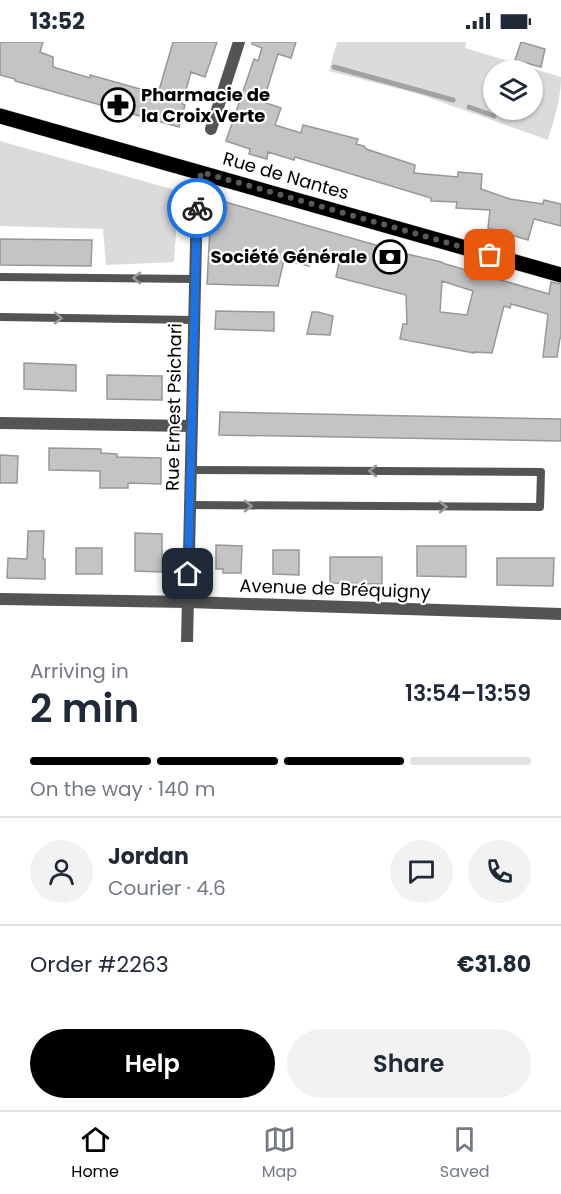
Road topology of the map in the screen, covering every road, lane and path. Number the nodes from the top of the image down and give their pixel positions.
1 (239, 42) edge
2 (0, 116) edge
3 (211, 129) dead end
4 (201, 172) junction
5 (561, 275) edge
6 (0, 277) edge
7 (195, 279) junction
8 (0, 317) edge
9 (194, 320) junction
10 (0, 423) edge
11 (192, 426) junction
12 (191, 470) junction
13 (190, 505) junction
14 (0, 599) edge
15 (188, 602) junction
16 (561, 614) edge
17 (187, 642) edge

1 - 3 street
2 - 4 main road, Rue de Nantes
4 - 5 main road, Rue de Nantes
4 - 7 street, Rue Ernest Psichari
7 -> 6 lane
7 - 9 street, Rue Ernest Psichari
8 -> 9 lane
9 - 11 street, Rue Ernest Psichari
10 - 11 street
11 - 12 street, Rue Ernest Psichari
12 - 13 street, Rue Ernest Psichari
13 -> 12 lane
13 - 15 street, Rue Ernest Psichari
14 - 15 street, Avenue de Bréquigny
15 - 16 street, Avenue de Bréquigny
15 - 17 street, Rue Ernest Psichari

